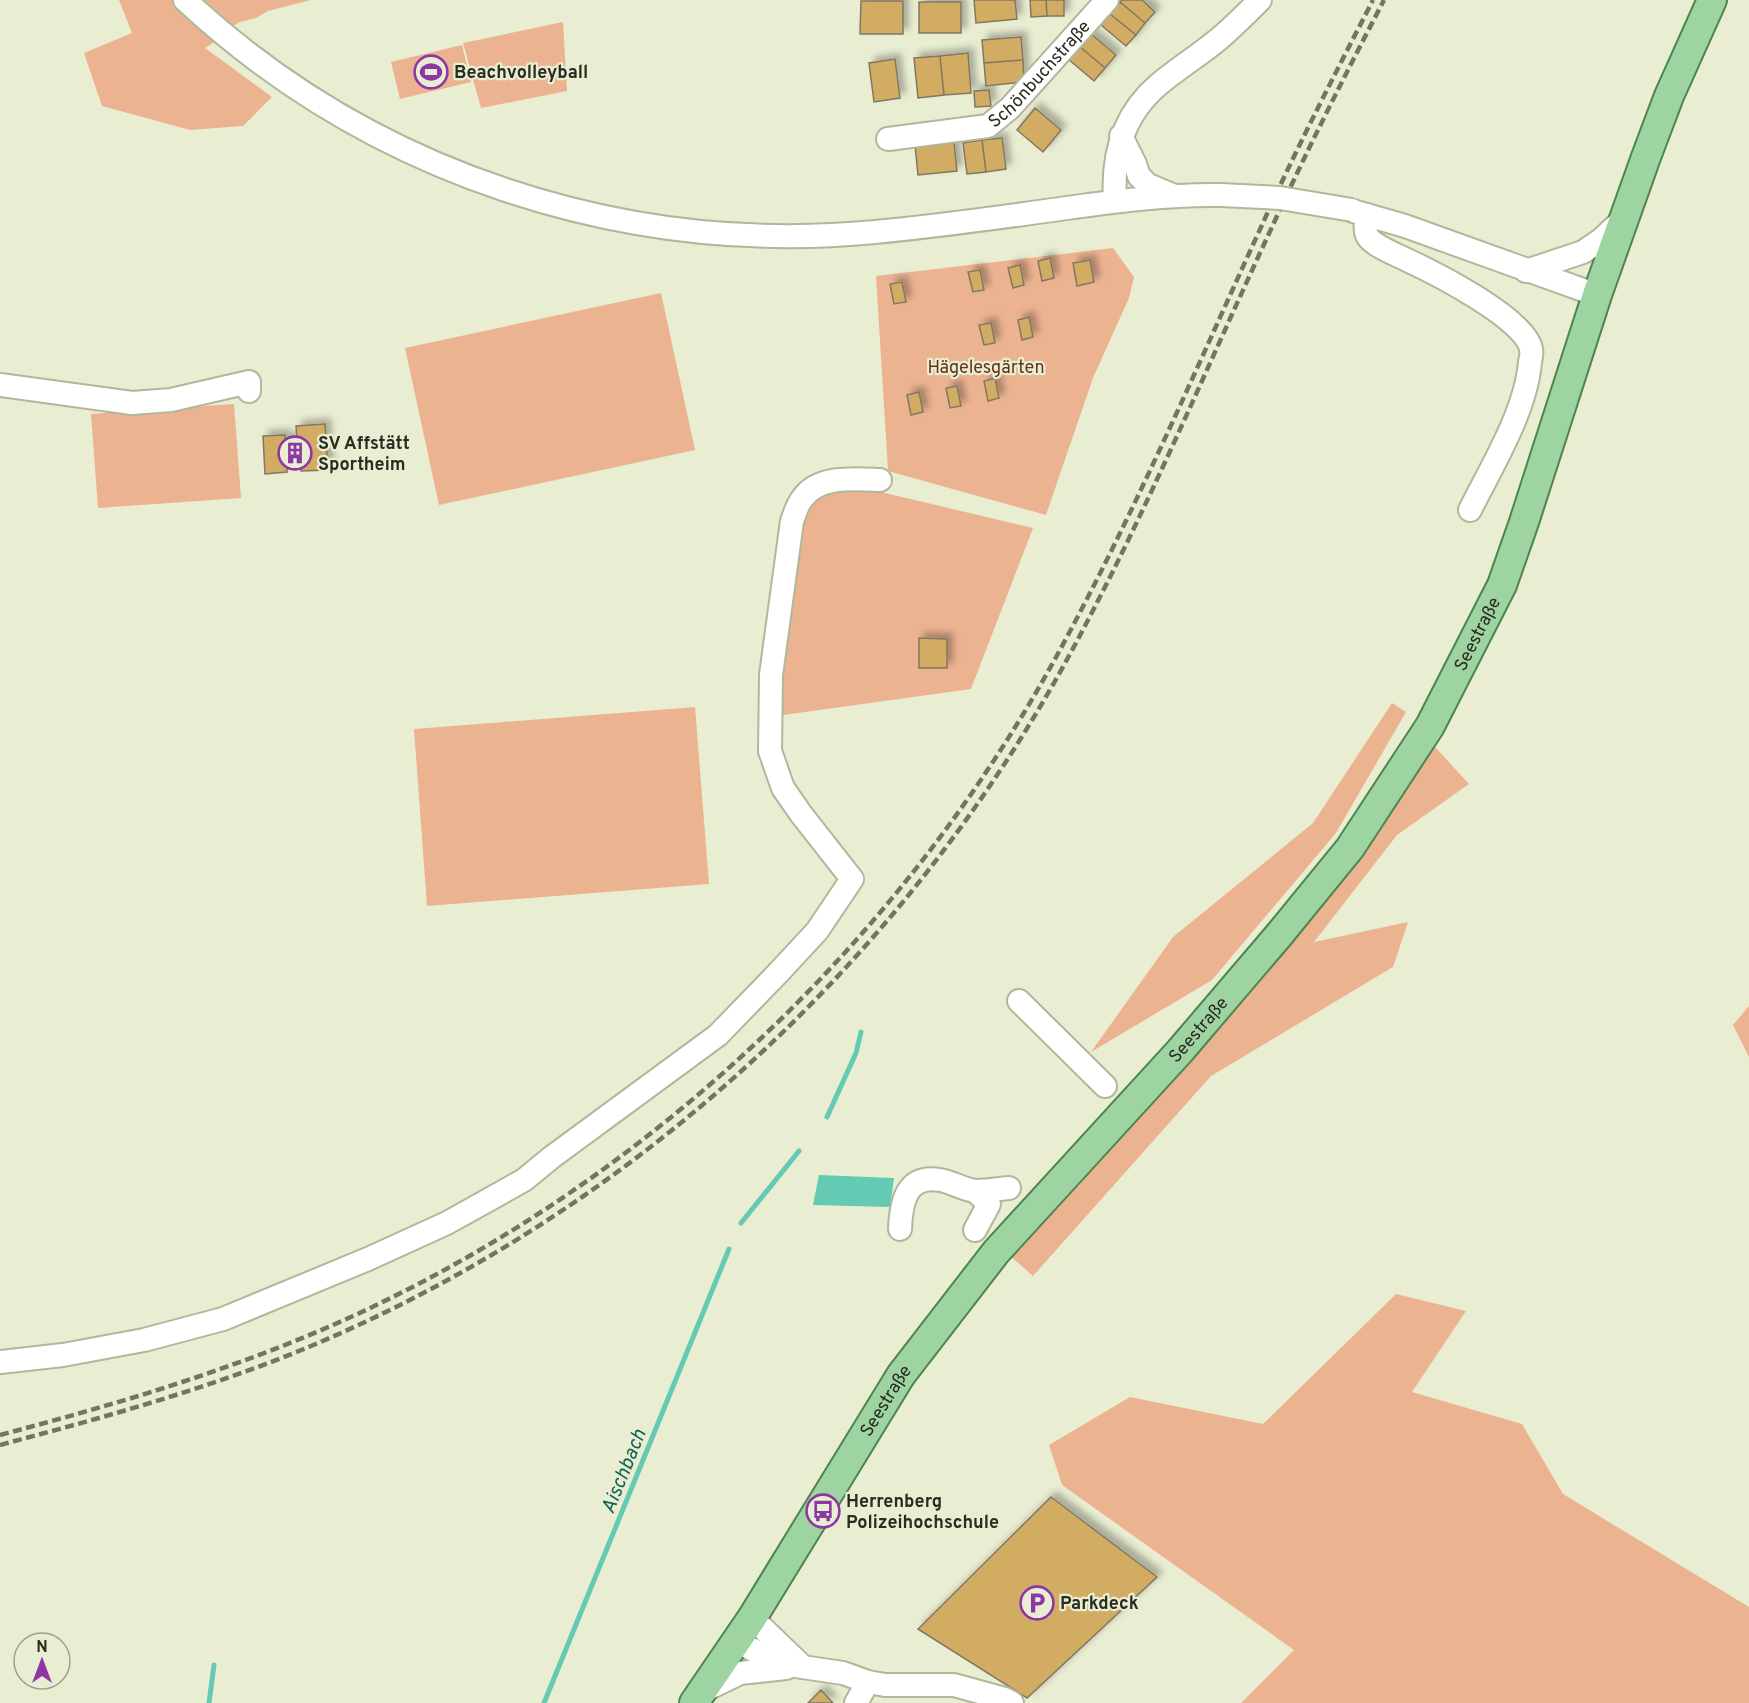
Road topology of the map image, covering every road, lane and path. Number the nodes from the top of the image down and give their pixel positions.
1 (185, 0) edge
2 (1107, 0) edge
3 (1260, 0) edge
4 (1712, 0) edge
5 (1121, 136) junction
6 (888, 139) dead end
7 (1172, 195) junction
8 (1115, 201) junction
9 (1359, 213) junction
10 (1625, 217) junction
11 (1526, 271) junction
12 (1597, 295) junction
13 (0, 384) edge
14 (249, 391) dead end
15 (880, 480) dead end
16 (1470, 510) dead end
17 (1019, 1001) dead end
18 (1105, 1086) dead end
19 (1009, 1188) dead end
20 (975, 1191) junction
21 (900, 1229) dead end
22 (975, 1230) dead end
23 (0, 1362) edge
24 (744, 1629) junction
25 (803, 1667) junction
26 (867, 1682) junction
27 (698, 1697) edge
28 (856, 1703) edge
29 (1012, 1703) edge

1 - 8 street
2 - 6 street, Schönbuchstraße
3 - 5 street
4 - 10 main road, Seestraße
5 - 7 street
5 - 8 street
7 - 8 street
7 - 9 street, bridge
9 - 11 street
9 - 16 street
10 - 11 street
10 - 12 main road, Seestraße
11 - 12 street
12 - 24 main road, Seestraße
13 - 14 street
15 - 23 street
17 - 18 street
19 - 20 street
20 - 21 street
20 - 22 street
24 - 25 street
24 - 27 main road, Seestraße
25 - 26 street
25 - 27 street
26 - 28 street
26 - 29 street

